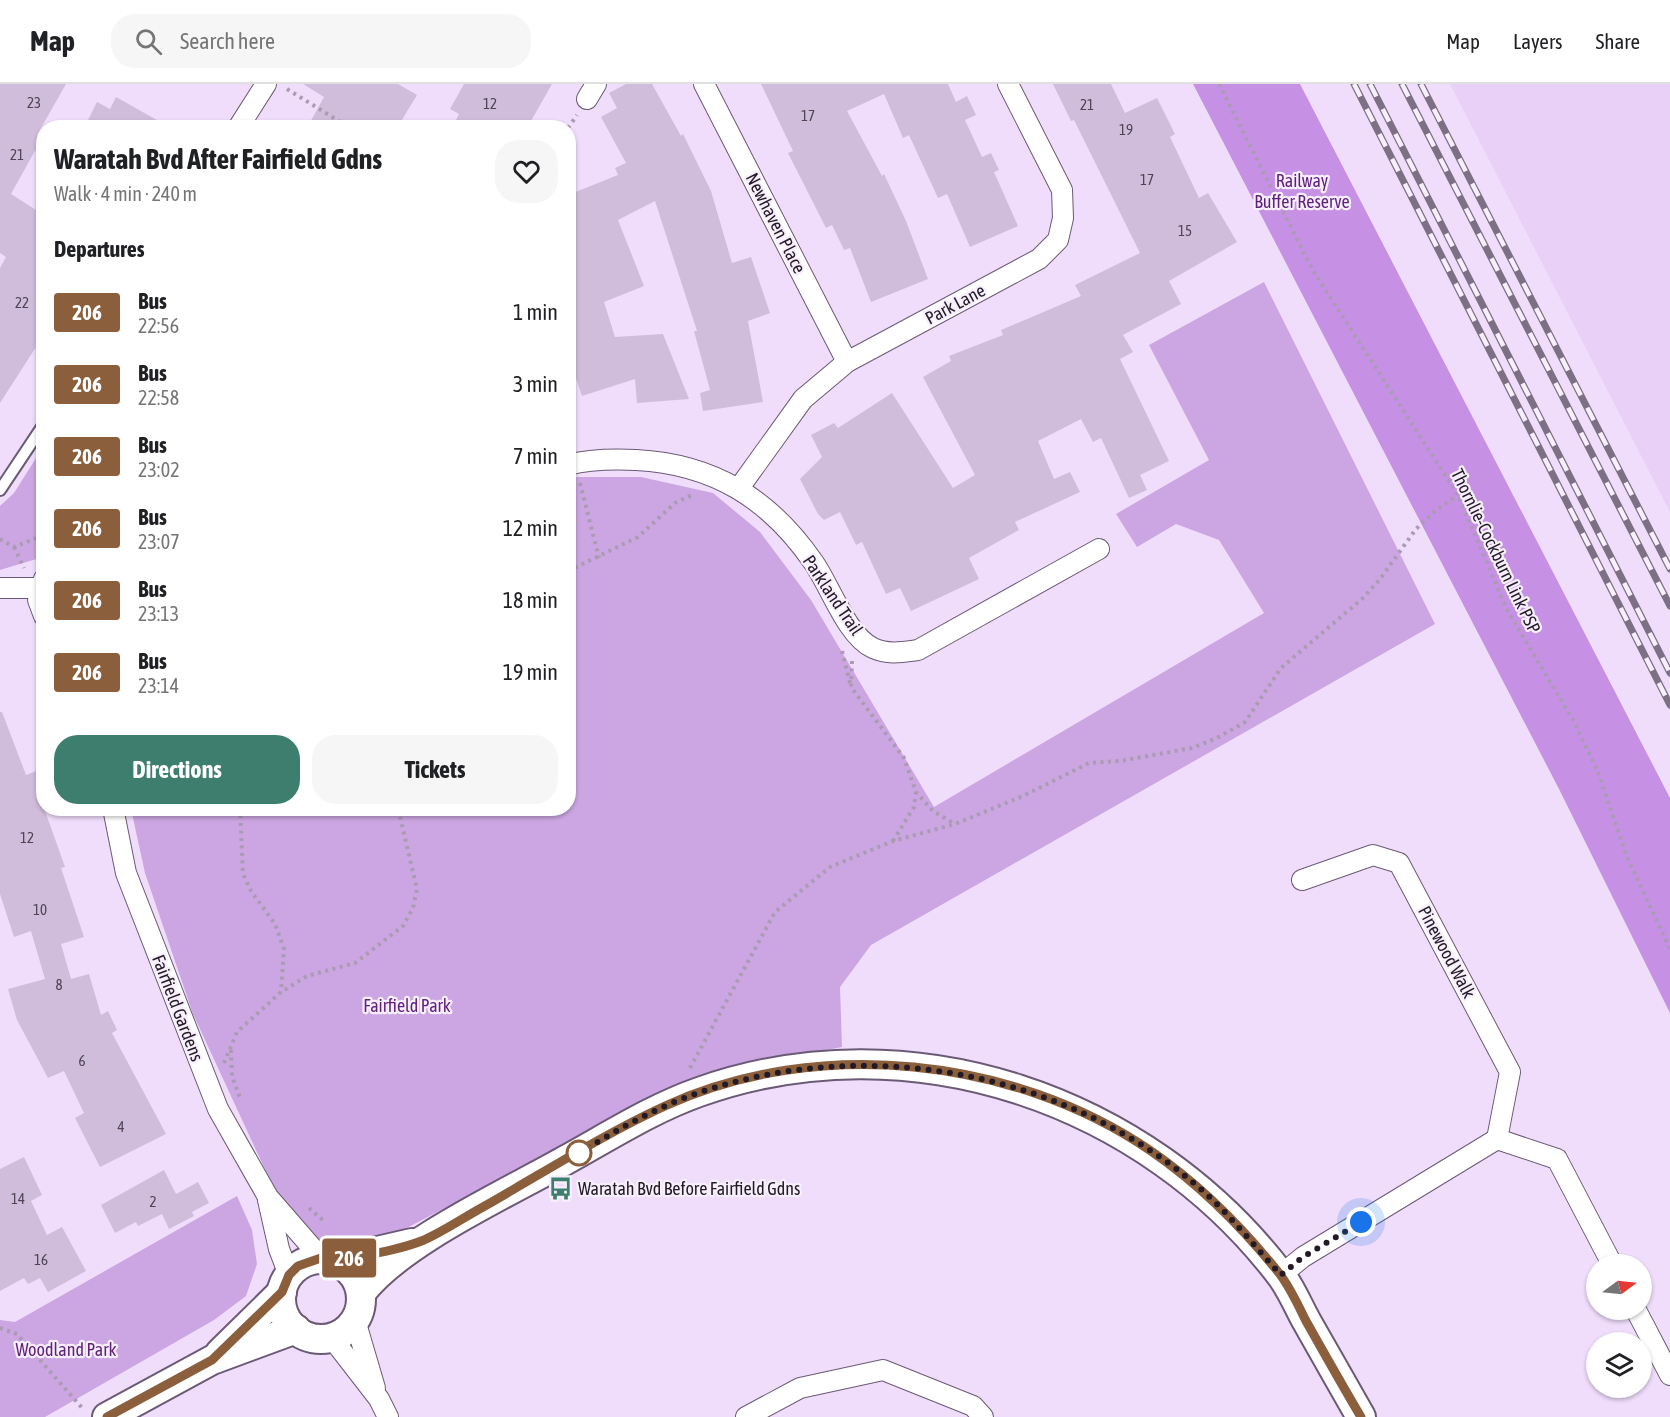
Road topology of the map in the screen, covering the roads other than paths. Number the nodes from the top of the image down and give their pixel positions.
1 (266, 84) edge
2 (704, 84) edge
3 (1008, 84) edge
4 (243, 120) edge
5 (847, 362) junction
6 (36, 436) edge
7 (576, 459) edge
8 (739, 488) junction
9 (0, 490) edge
10 (1099, 549) dead end
11 (36, 584) edge
12 (0, 588) edge
13 (115, 816) edge
14 (1302, 880) dead end
15 (1497, 1139) junction
16 (268, 1197) junction
17 (423, 1240) junction
18 (1607, 1254) edge
19 (328, 1260) junction
20 (1281, 1275) junction
21 (286, 1283) junction
22 (358, 1306) junction
23 (1641, 1320) edge
24 (296, 1329) junction
25 (331, 1337) junction
26 (212, 1360) junction
27 (1670, 1375) edge
28 (379, 1399) junction
29 (95, 1412) edge
30 (388, 1417) edge
31 (746, 1417) edge
32 (983, 1417) edge
33 (1361, 1417) edge

1 - 4 street
2 - 5 street, Newhaven Place
3 - 5 street, Park Lane
5 - 8 street, Park Lane
6 - 9 lane
7 - 8 street, Parkland Trail
8 - 10 street, Parkland Trail
11 - 12 street
13 - 16 street, Fairfield Gardens
14 - 15 street, Pinewood Walk
15 - 18 street
15 - 20 street
16 - 19 street, Fairfield Gardens
16 - 21 street, Fairfield Gardens
17 - 19 street
17 - 20 street
17 - 22 street
19 - 21 street
19 - 22 street
20 - 33 street
21 - 24 street
21 - 26 street
22 - 25 street
22 - 28 street
23 - 27 street
24 - 25 street
24 - 26 street
25 - 28 street
26 - 29 street
28 - 30 street
31 - 32 street

